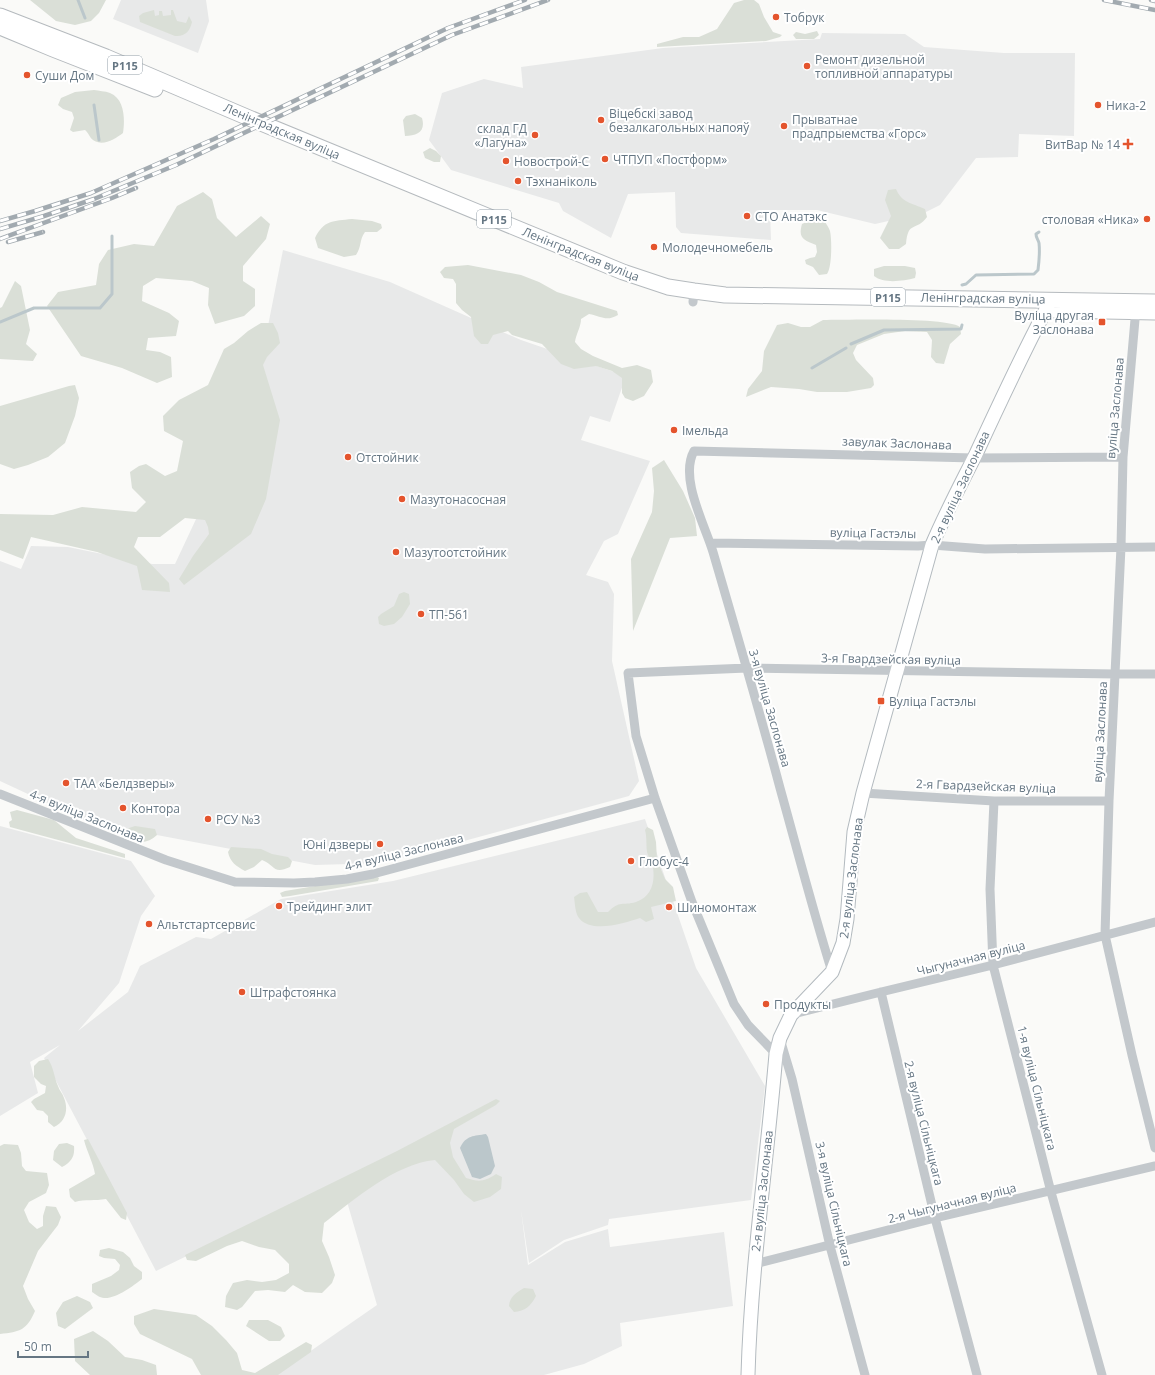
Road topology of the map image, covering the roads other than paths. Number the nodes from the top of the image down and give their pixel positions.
1 (0, 16) edge
2 (0, 27) edge
3 (55, 44) junction
4 (1155, 302) edge
5 (1049, 305) junction
6 (1136, 307) junction
7 (1155, 312) edge
8 (694, 451) joint
9 (1123, 457) junction
10 (974, 458) junction
11 (711, 543) junction
12 (932, 545) junction
13 (1121, 547) junction
14 (1155, 547) edge
15 (747, 668) junction
16 (898, 671) junction
17 (1115, 674) junction
18 (1155, 674) edge
19 (863, 793) junction
20 (0, 794) edge
21 (655, 798) junction
22 (994, 801) junction
23 (1109, 801) junction
24 (1155, 922) edge
25 (1105, 935) junction
26 (993, 965) junction
27 (832, 972) junction
28 (881, 992) junction
29 (791, 1014) junction
30 (780, 1038) junction
31 (776, 1054) junction
32 (1155, 1148) edge
33 (1155, 1166) edge
34 (1051, 1192) junction
35 (935, 1218) junction
36 (830, 1246) junction
37 (755, 1264) junction
38 (748, 1375) edge
39 (865, 1375) edge
40 (977, 1375) edge
41 (1102, 1375) edge

1 - 3 main road, Ленінградская вуліца / Р115
2 - 3 main road, Ленінградская вуліца / Р115
3 - 5 main road, Ленінградская вуліца / Р115
4 - 6 main road, Ленінградская вуліца / Р115
5 - 6 main road, Ленінградская вуліца / Р115
5 - 10 main road, 2-я вуліца Заслонава
6 - 7 main road, Ленінградская вуліца / Р115
6 - 9 street, вуліца Заслонава
8 - 10 street, завулак Заслонава
8 - 11 street, 3-я вуліца Заслонава
9 - 10 street, завулак Заслонава
9 - 13 street, вуліца Заслонава
10 - 12 main road, 2-я вуліца Заслонава
11 - 12 street, вуліца Гастэлы
11 - 15 street, 3-я вуліца Заслонава
12 - 13 street, вуліца Гастэлы
12 - 16 main road, 2-я вуліца Заслонава
13 - 14 street, вуліца Гастэлы
13 - 17 street, вуліца Заслонава
15 - 16 street, 3-я Гвардзейская вуліца
15 - 21 street, 3-я Гвардзейская вуліца
15 - 27 street, 3-я вуліца Заслонава
16 - 17 street, 3-я Гвардзейская вуліца
16 - 19 main road, 2-я вуліца Заслонава
17 - 18 street, 3-я Гвардзейская вуліца
17 - 23 street, вуліца Заслонава
19 - 22 street, 2-я Гвардзейская вуліца
19 - 27 main road, 2-я вуліца Заслонава
20 - 21 street, 4-я вуліца Заслонава
21 - 31 street
22 - 23 street, 2-я Гвардзейская вуліца
22 - 26 street, 1-я вуліца Сільніцкага
23 - 25 street, вуліца Заслонава
24 - 25 street, Чыгуначная вуліца
25 - 26 street, Чыгуначная вуліца
25 - 32 street, вуліца Заслонава
26 - 28 street, Чыгуначная вуліца
26 - 34 street, 1-я вуліца Сільніцкага
27 - 29 main road, 2-я вуліца Заслонава
28 - 29 street, Чыгуначная вуліца
28 - 35 street, 2-я вуліца Сільніцкага
29 - 30 main road, 2-я вуліца Заслонава
30 - 31 main road, 2-я вуліца Заслонава
30 - 36 street, 3-я вуліца Сільніцкага
31 - 37 main road, 2-я вуліца Заслонава
33 - 34 street, 2-я Чыгуначная вуліца
34 - 35 street, 2-я Чыгуначная вуліца
34 - 41 street, 1-я вуліца Сільніцкага
35 - 36 street, 2-я Чыгуначная вуліца
35 - 40 street, 2-я вуліца Сільніцкага
36 - 37 street, 2-я Чыгуначная вуліца
36 - 39 street, 3-я вуліца Сільніцкага
37 - 38 main road, 2-я вуліца Заслонава

